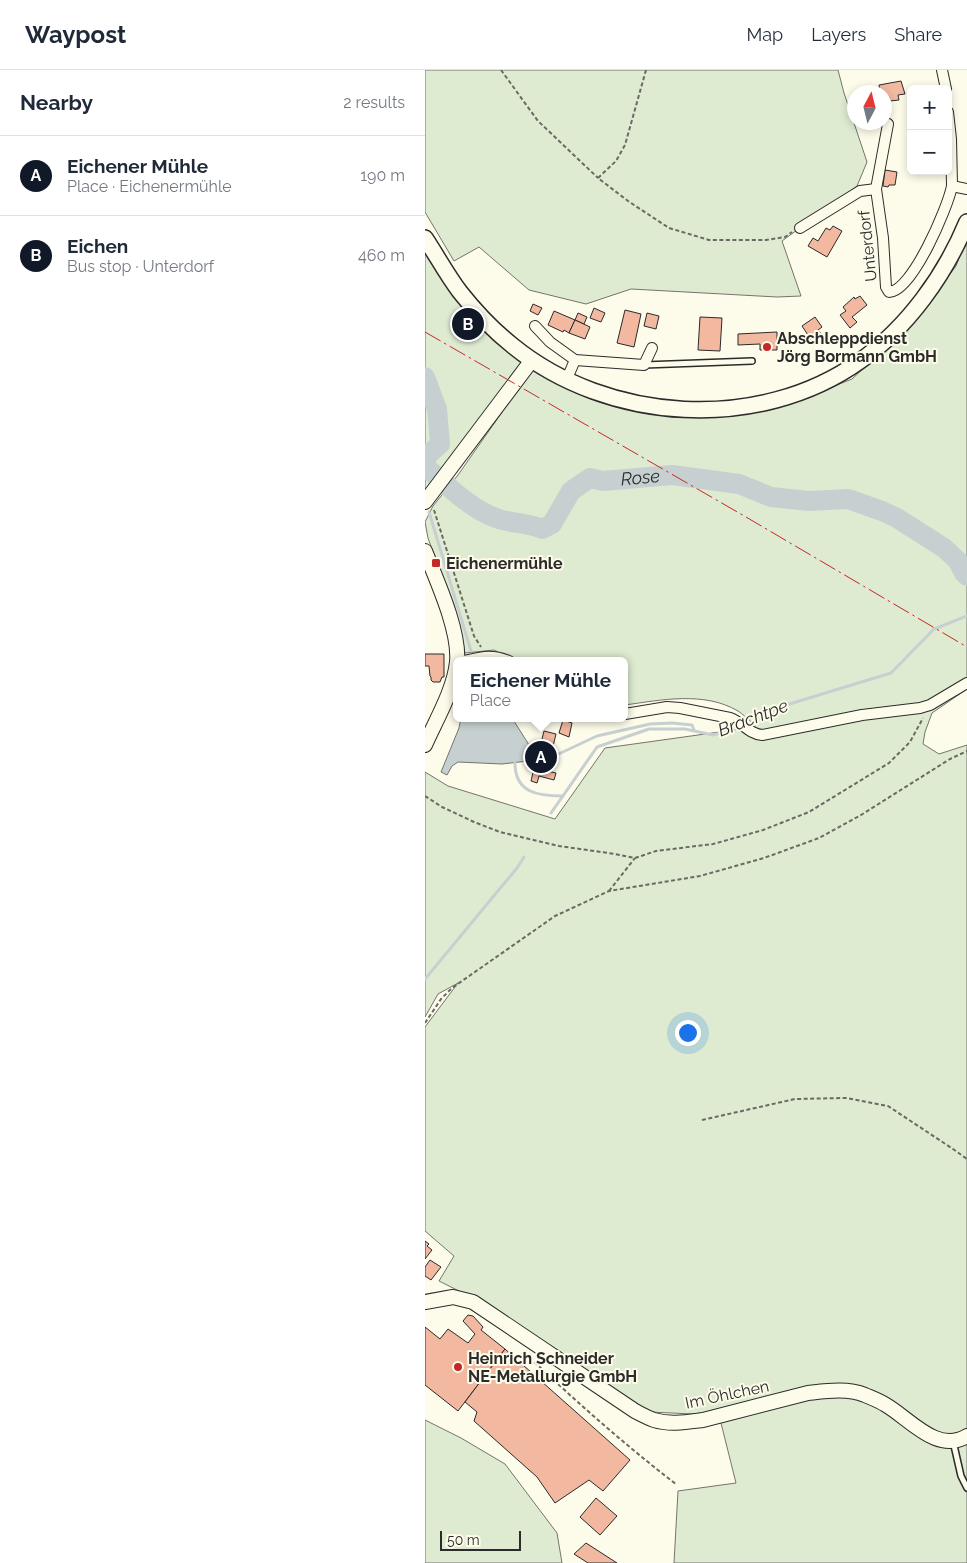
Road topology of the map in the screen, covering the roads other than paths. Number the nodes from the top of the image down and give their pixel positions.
1 (941, 70) edge
2 (945, 85) edge
3 (887, 130) edge
4 (950, 130) edge
5 (952, 186) junction
6 (967, 188) edge
7 (876, 189) junction
8 (967, 222) edge
9 (801, 228) road end
10 (425, 238) edge
11 (535, 326) dead end
12 (652, 348) dead end
13 (532, 360) junction
14 (575, 360) junction
15 (752, 361) dead end
16 (644, 364) junction
17 (567, 381) junction
18 (431, 494) edge
19 (425, 551) edge
20 (457, 657) edge
21 (480, 657) edge
22 (499, 657) edge
23 (453, 681) edge
24 (967, 683) edge
25 (628, 714) edge
26 (425, 745) edge
27 (425, 1302) edge
28 (967, 1436) edge
29 (953, 1441) junction
30 (967, 1488) edge

1 - 2 street
3 - 7 street, Unterdorf
4 - 5 street, Unterdorf
5 - 6 street
5 - 7 street, Unterdorf
7 - 9 street, Unterdorf
8 - 17 main road
10 - 13 main road
11 - 14 street
12 - 16 street
13 - 17 main road
13 - 18 street
14 - 16 street
14 - 17 street
15 - 16 lane
19 - 20 street
21 - 22 street
23 - 26 street
24 - 25 street
27 - 29 street, Im Öhlchen
28 - 29 street
29 - 30 lane

